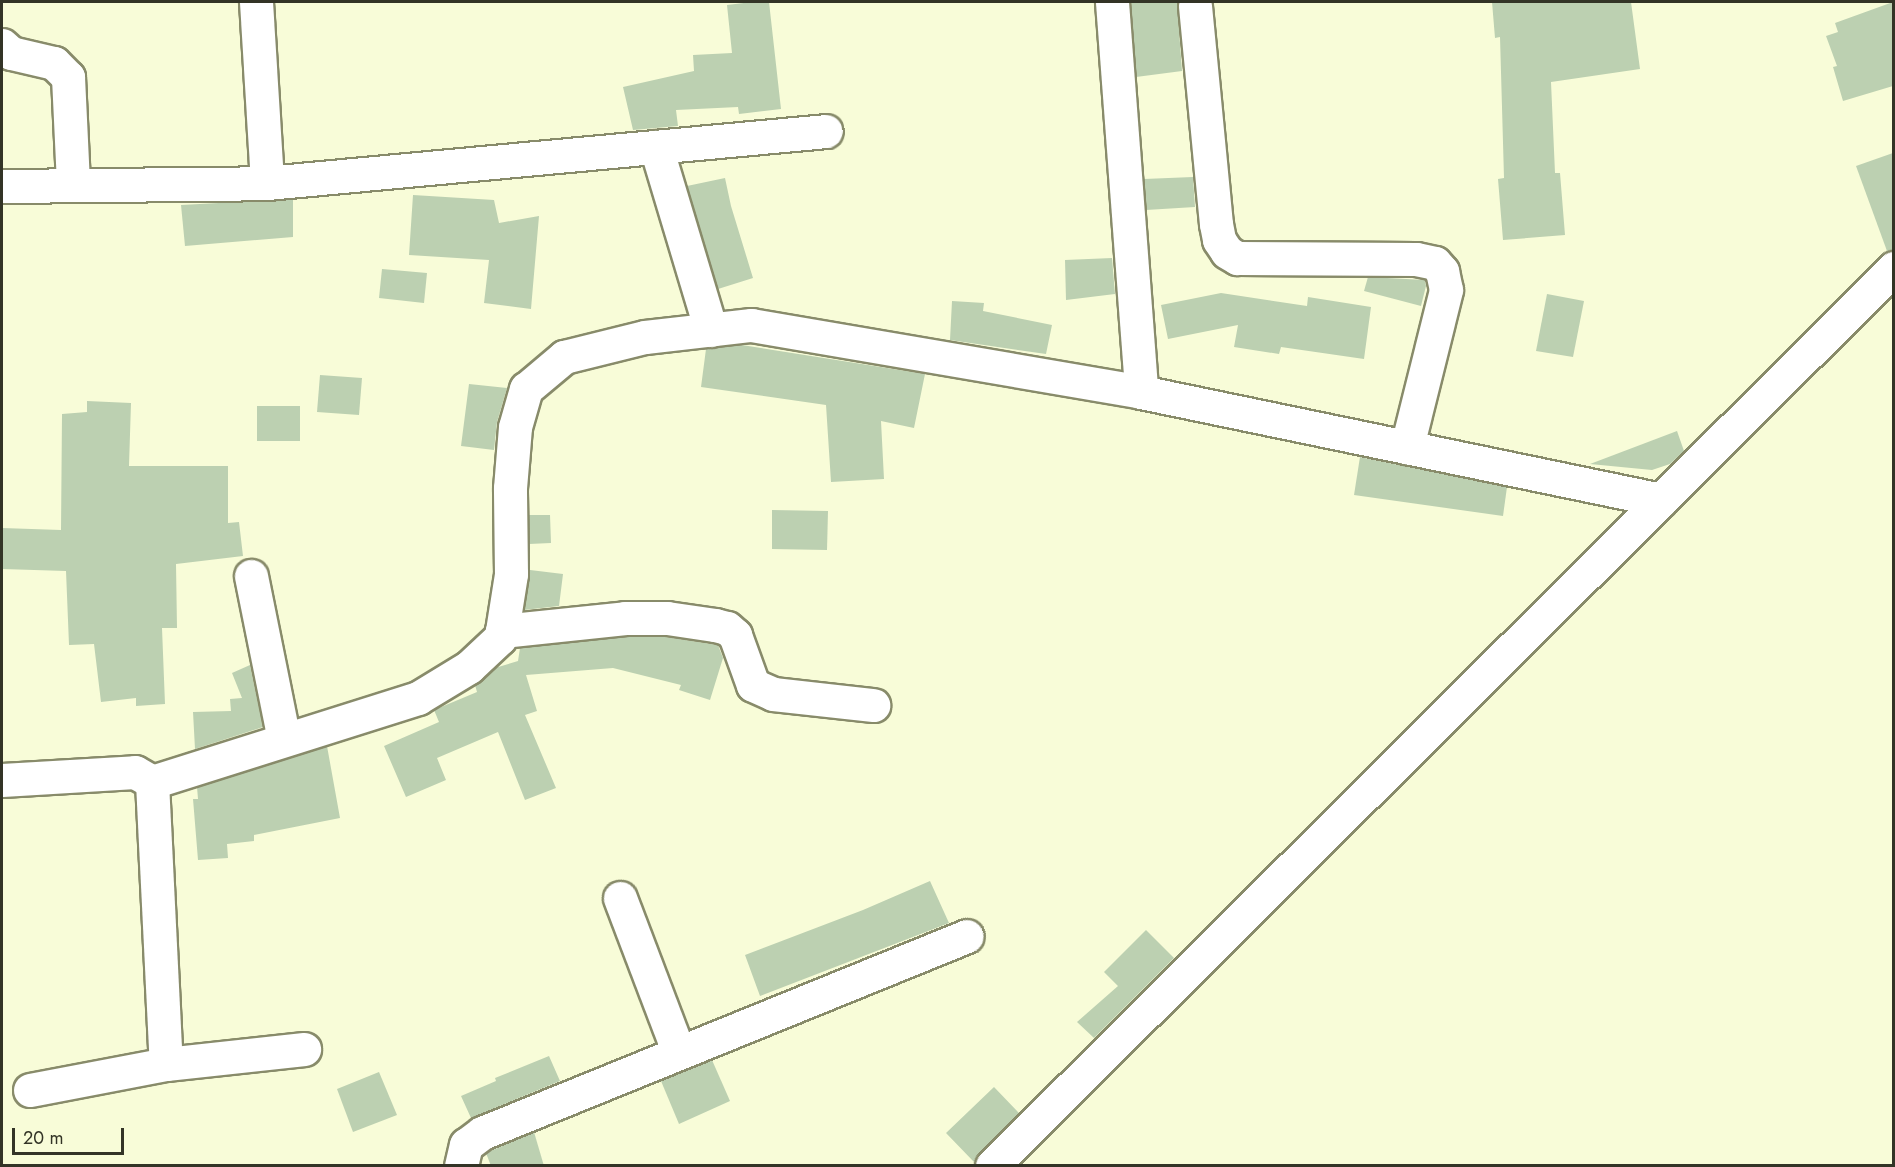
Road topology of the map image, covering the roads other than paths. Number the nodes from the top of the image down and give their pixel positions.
1 (256, 2) edge
2 (1112, 2) edge
3 (1196, 6) dead end
4 (2, 45) edge
5 (826, 131) dead end
6 (656, 147) junction
7 (267, 183) junction
8 (73, 185) junction
9 (2, 186) edge
10 (1893, 268) edge
11 (711, 330) junction
12 (1141, 393) junction
13 (1407, 447) junction
14 (1660, 500) junction
15 (251, 576) dead end
16 (502, 631) junction
17 (873, 705) dead end
18 (284, 738) junction
19 (2, 780) edge
20 (152, 782) junction
21 (620, 898) dead end
22 (967, 936) dead end
23 (304, 1049) dead end
24 (678, 1052) junction
25 (166, 1064) junction
26 (30, 1090) dead end
27 (461, 1166) edge
28 (992, 1166) edge

1 - 7 street
2 - 12 street
3 - 13 street
4 - 8 street
5 - 6 street
6 - 7 street
6 - 11 street
7 - 8 street
8 - 9 street
10 - 14 street
11 - 12 street
11 - 16 street
12 - 13 street
13 - 14 street
14 - 28 street
15 - 18 street
16 - 17 street
16 - 18 street
18 - 20 street
19 - 20 street
20 - 25 street
21 - 24 street
22 - 24 street
23 - 25 street
24 - 27 street
25 - 26 street

